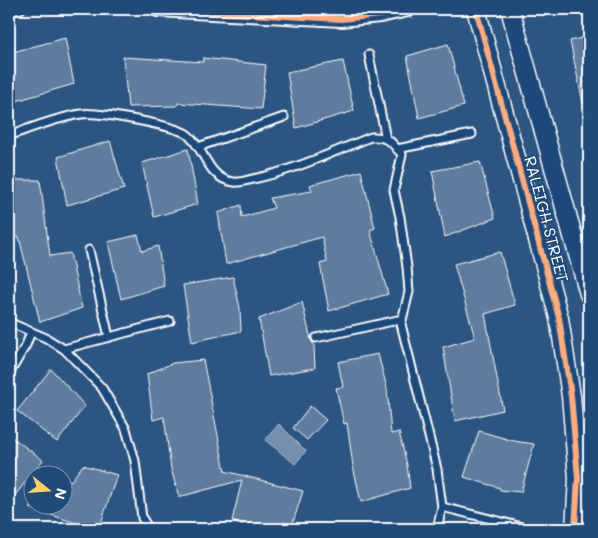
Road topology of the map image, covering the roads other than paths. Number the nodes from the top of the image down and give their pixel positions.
1 (21, 9) edge
2 (156, 9) edge
3 (408, 9) edge
4 (476, 9) edge
5 (510, 9) edge
6 (9, 11) edge
7 (316, 14) edge
8 (369, 55) dead end
9 (284, 117) dead end
10 (472, 134) dead end
11 (9, 136) edge
12 (386, 139) junction
13 (198, 147) junction
14 (397, 149) junction
15 (90, 250) dead end
16 (589, 294) edge
17 (402, 319) junction
18 (9, 321) edge
19 (170, 321) dead end
20 (30, 332) junction
21 (110, 337) junction
22 (316, 338) dead end
23 (64, 349) junction
24 (9, 374) edge
25 (442, 507) junction
26 (149, 529) edge
27 (437, 529) edge
28 (530, 529) edge
29 (575, 529) edge

1 - 6 lane
2 - 7 street
3 - 7 street
4 - 29 street, RALEIGH STREET
5 - 16 street, RALEIGH STREET
8 - 12 lane
9 - 13 lane
10 - 14 lane
11 - 13 lane
12 - 13 lane
12 - 14 lane
14 - 17 lane
15 - 21 lane
17 - 22 lane
17 - 25 lane
18 - 20 lane
19 - 21 lane
20 - 23 lane
20 - 24 lane
21 - 23 lane
23 - 26 lane
25 - 27 lane
25 - 28 lane

